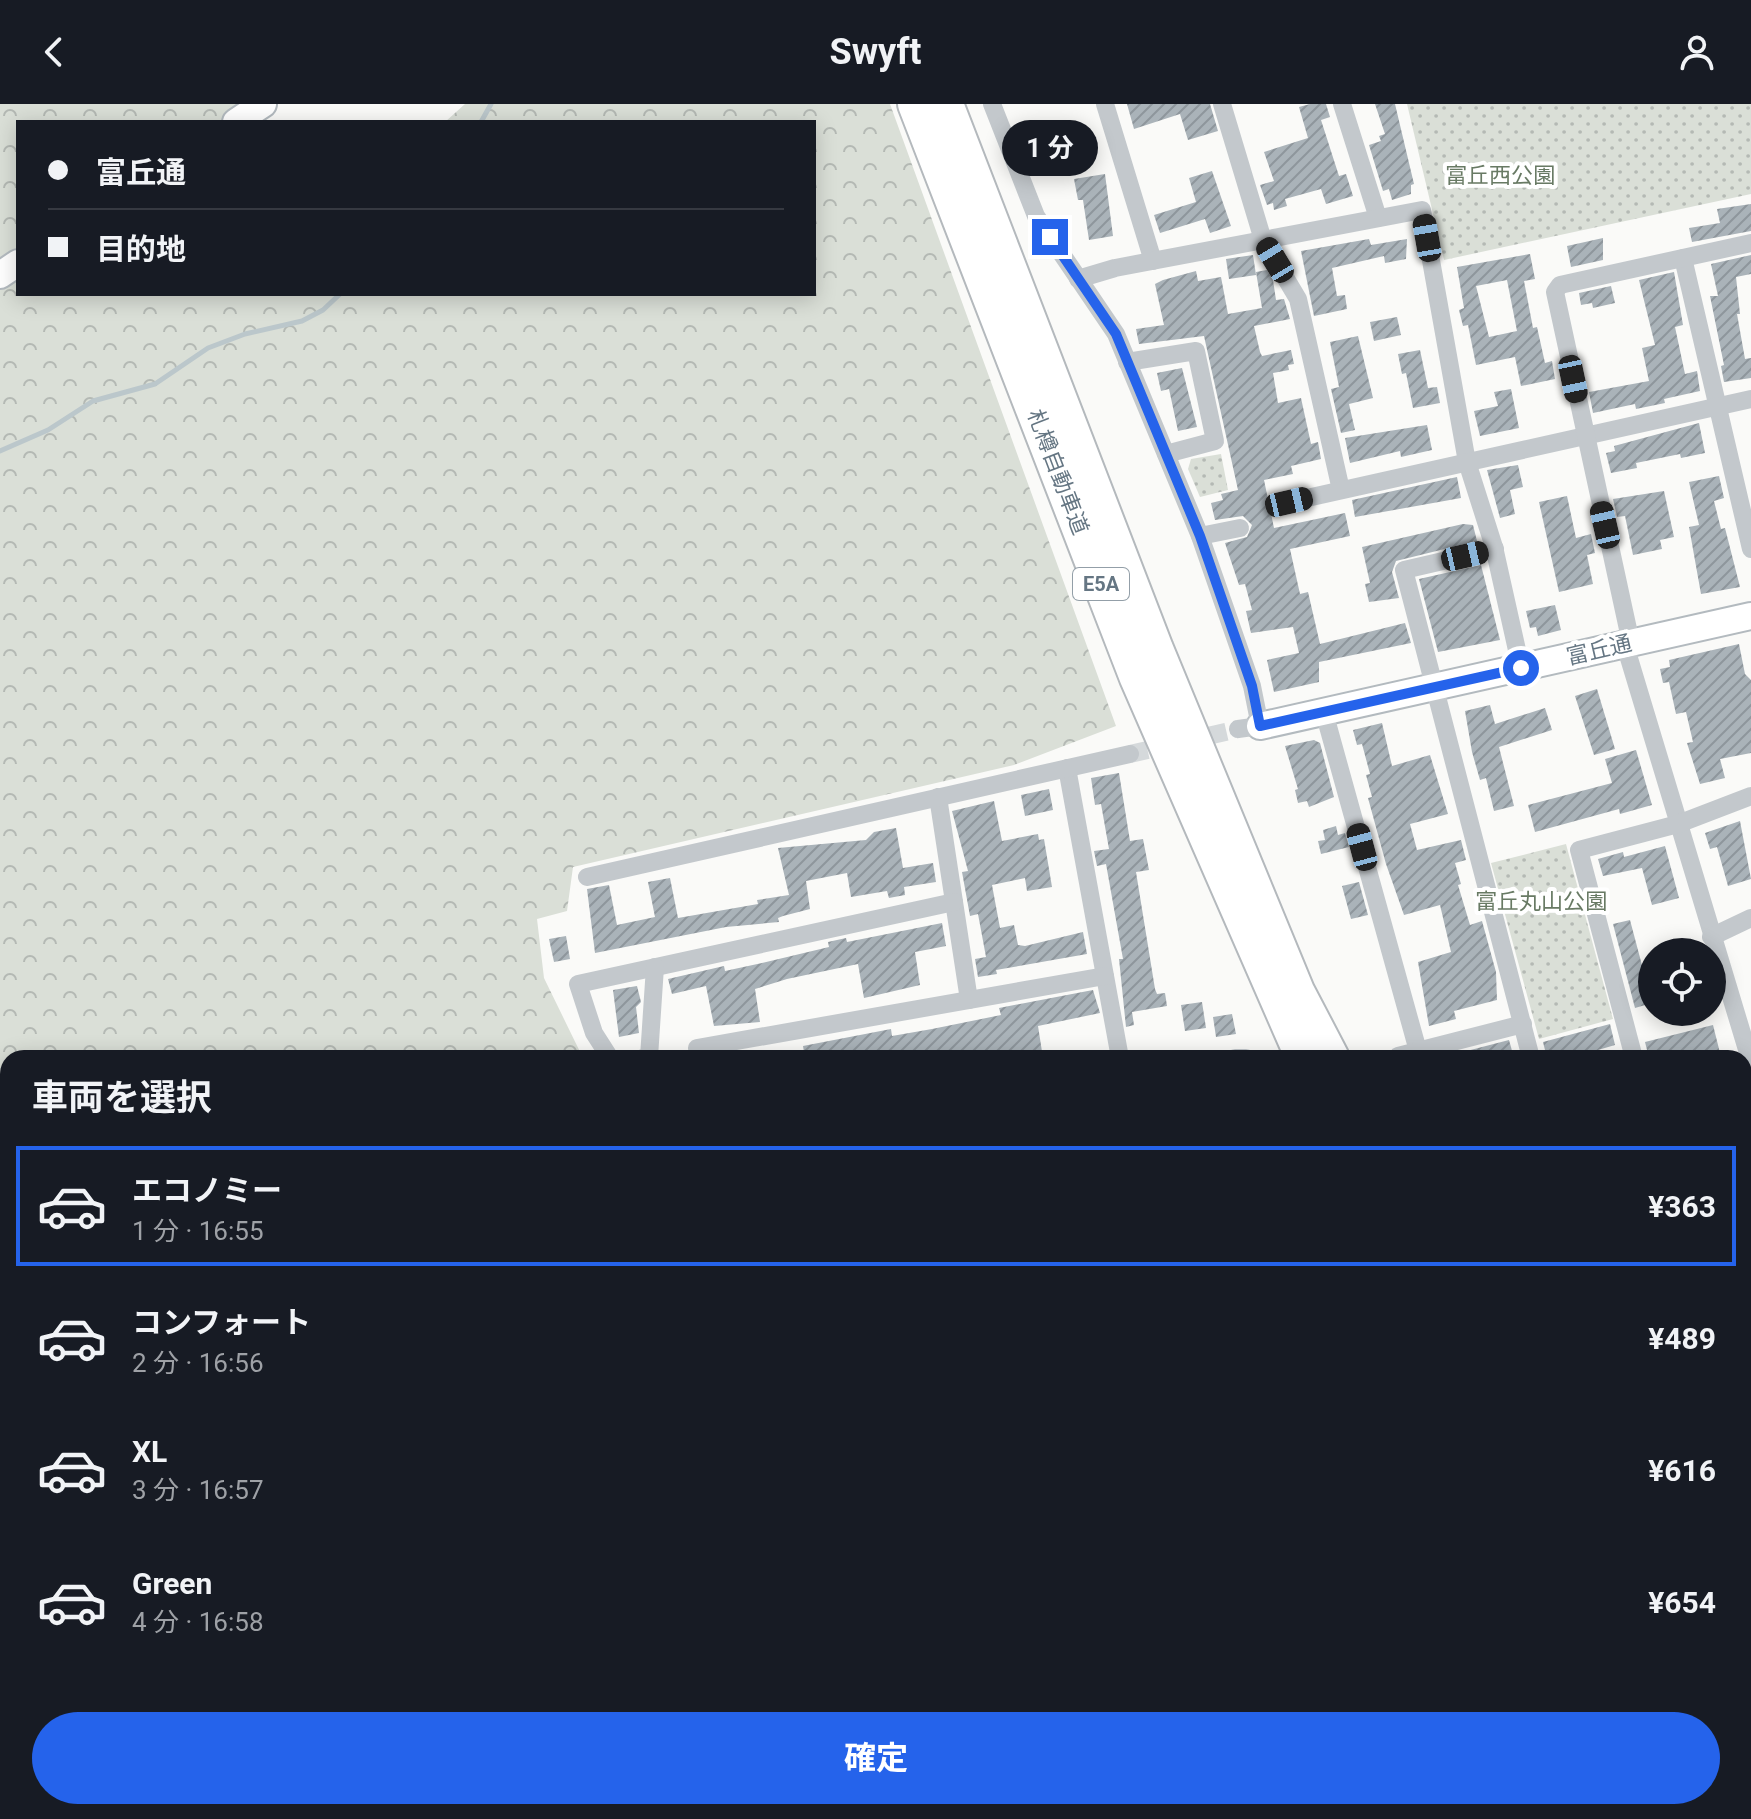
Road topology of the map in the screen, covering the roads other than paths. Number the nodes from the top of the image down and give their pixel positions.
1 (263, 104) edge
2 (915, 104) edge
3 (946, 104) edge
4 (992, 104) edge
5 (1105, 104) edge
6 (1222, 104) edge
7 (1342, 104) edge
8 (239, 120) edge
9 (1378, 218) junction
10 (1263, 240) junction
11 (1751, 243) edge
12 (1683, 258) junction
13 (1153, 261) junction
14 (1078, 279) junction
15 (1127, 362) junction
16 (1751, 399) edge
17 (1717, 407) junction
18 (1585, 436) junction
19 (1166, 454) junction
20 (1467, 462) junction
21 (1341, 490) junction
22 (1289, 502) dead end
23 (1240, 528) dead end
24 (1200, 536) junction
25 (1495, 549) junction
26 (1751, 549) edge
27 (1751, 618) edge
28 (1628, 644) junction
29 (1521, 668) junction
30 (1432, 688) junction
31 (1324, 712) junction
32 (1249, 728) joint
33 (1130, 754) tunnel mouth
34 (1067, 768) junction
35 (1751, 796) edge
36 (938, 797) junction
37 (1678, 824) junction
38 (587, 877) dead end
39 (954, 902) junction
40 (1751, 918) edge
41 (1711, 937) junction
42 (655, 967) junction
43 (1105, 976) junction
44 (969, 1000) junction
45 (1523, 1024) junction
46 (605, 1050) edge
47 (649, 1050) edge
48 (697, 1050) edge
49 (1119, 1050) edge
50 (1300, 1050) edge
51 (1328, 1050) edge
52 (1418, 1050) edge
53 (1433, 1050) edge
54 (1529, 1050) edge
55 (1632, 1050) edge
56 (1747, 1050) edge

1 - 8 street
2 - 50 highway, 札樽自動車道 / E5A
3 - 51 highway, 札樽自動車道 / E5A
4 - 14 street
5 - 13 street
6 - 10 street
7 - 9 street
9 - 10 street
9 - 20 street
10 - 13 street
10 - 21 street
11 - 12 street
12 - 17 street
12 - 18 street
13 - 14 street
14 - 15 street
15 - 19 street
15 - 19 street
16 - 17 street
17 - 18 street
17 - 26 street
18 - 20 street
18 - 28 street
19 - 24 street
20 - 21 street
20 - 25 street
21 - 22 street
23 - 24 street
24 - 32 street
25 - 29 street
25 - 30 street
27 - 28 street, 富丘通
28 - 29 street, 富丘通
28 - 37 street
29 - 30 street, 富丘通
30 - 31 street, 富丘通
30 - 45 street
31 - 32 street, 富丘通
31 - 52 street
33 - 34 street
34 - 36 street
34 - 43 street
35 - 37 street
36 - 38 street
36 - 39 street
37 - 41 street
37 - 55 street
39 - 42 street
39 - 44 street
40 - 41 street
41 - 56 street
42 - 46 street
42 - 47 street
43 - 44 street
43 - 49 street
44 - 48 street
45 - 53 street
45 - 54 street

